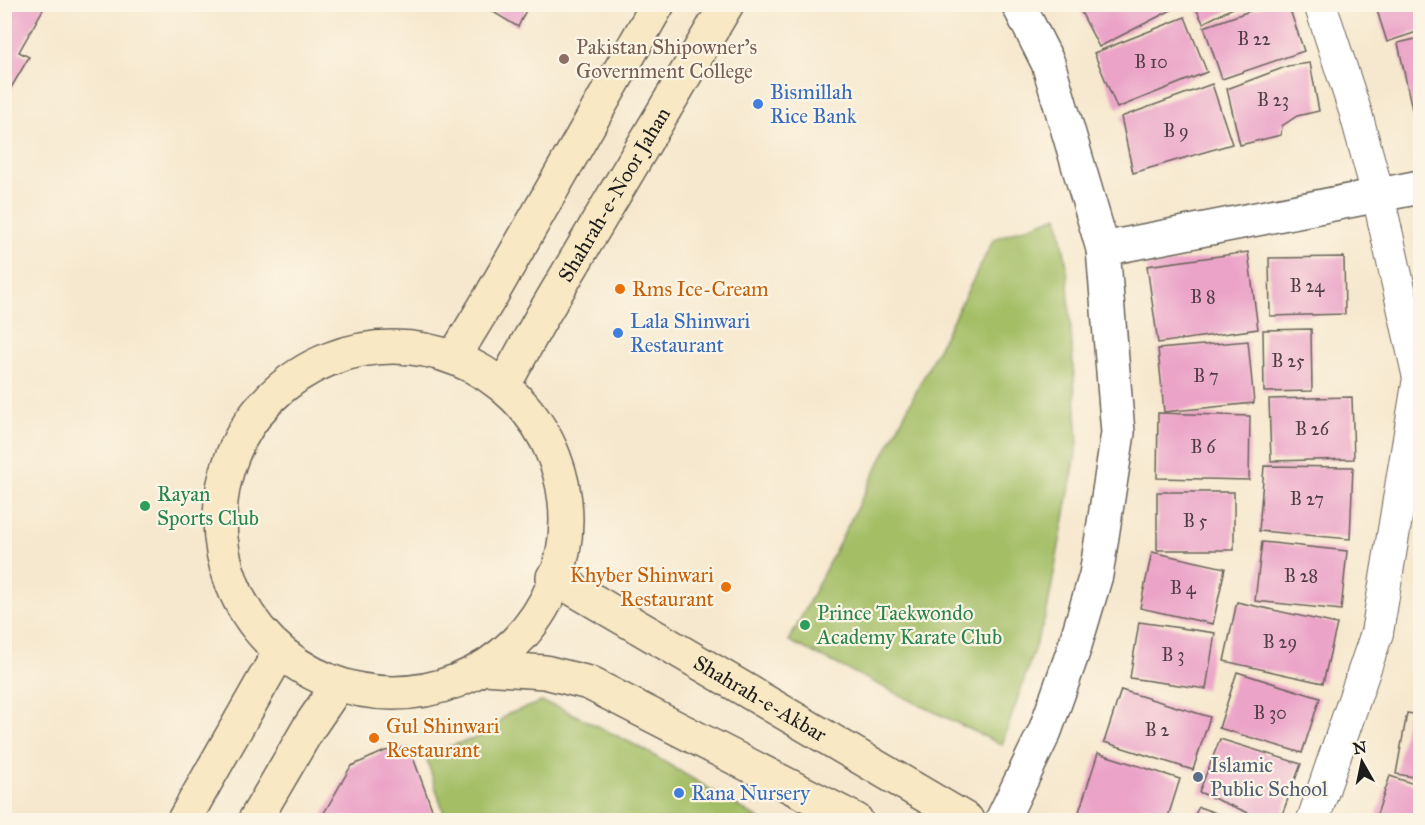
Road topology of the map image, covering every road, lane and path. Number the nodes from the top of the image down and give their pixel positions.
1 (658, 4) edge
2 (727, 4) edge
3 (1018, 4) edge
4 (1320, 4) edge
5 (1420, 187) edge
6 (1378, 195) junction
7 (1103, 249) junction
8 (454, 357) junction
9 (504, 385) junction
10 (553, 577) junction
11 (279, 653) junction
12 (484, 668) junction
13 (338, 685) junction
14 (184, 820) edge
15 (255, 820) edge
16 (856, 820) edge
17 (967, 820) edge
18 (1002, 820) edge
19 (1313, 820) edge

1 - 8 main road
2 - 9 main road, Shahrah-e-Noor Jahan
3 - 7 street
4 - 6 street
5 - 6 street
6 - 7 street
6 - 19 street
7 - 18 street
8 - 9 main road
8 - 11 main road
9 - 10 main road
10 - 12 main road
10 - 17 main road, Shahrah-e-Akbar
11 - 13 main road
11 - 14 main road
12 - 13 main road
12 - 16 main road
13 - 15 main road

